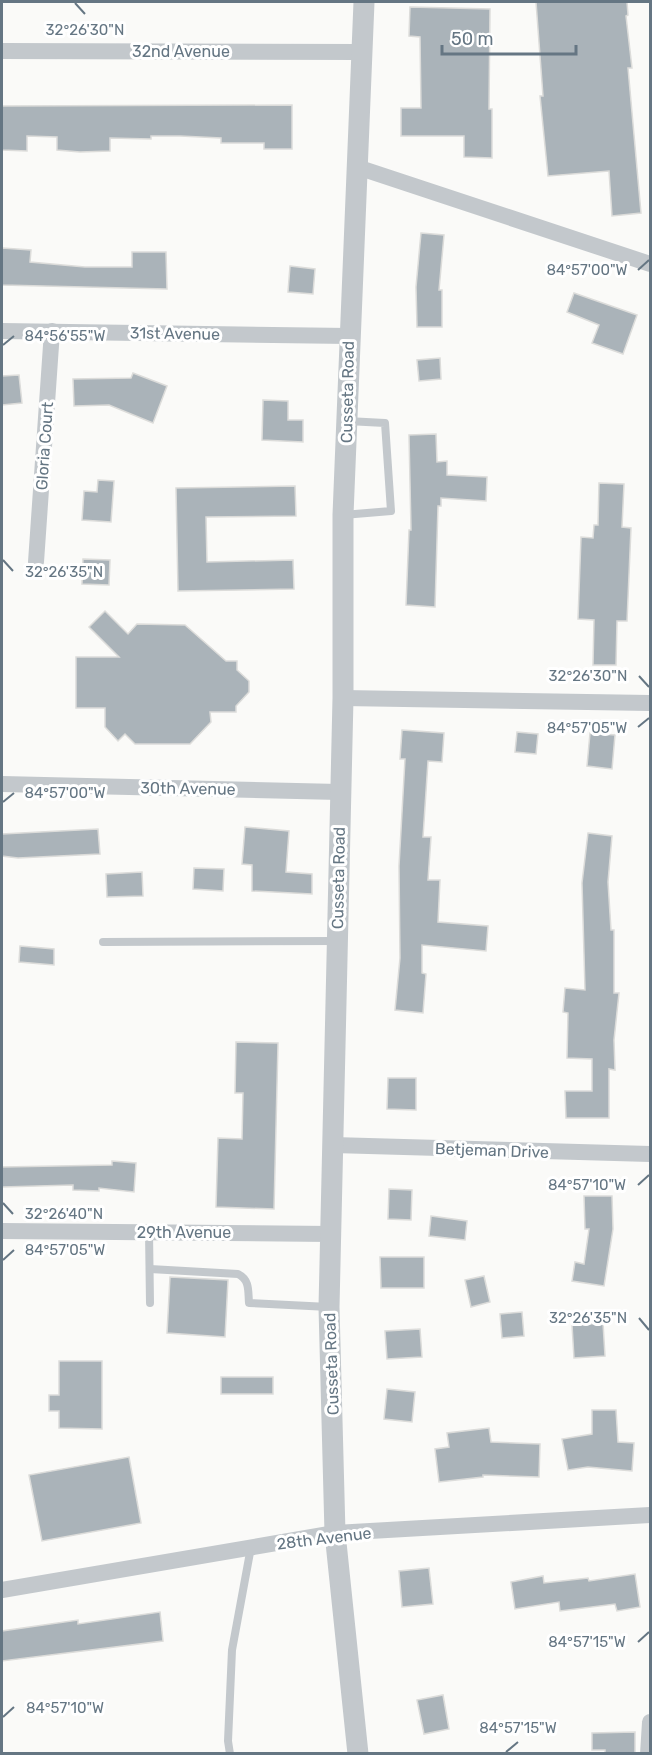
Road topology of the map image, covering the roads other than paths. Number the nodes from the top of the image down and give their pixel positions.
1 (364, 2) edge
2 (2, 51) edge
3 (361, 52) junction
4 (357, 167) junction
5 (651, 264) edge
6 (2, 331) edge
7 (52, 331) junction
8 (349, 336) junction
9 (347, 421) junction
10 (343, 516) junction
11 (36, 562) dead end
12 (343, 698) junction
13 (651, 703) edge
14 (2, 784) edge
15 (339, 792) junction
16 (338, 941) junction
17 (103, 942) dead end
18 (333, 1145) junction
19 (651, 1155) edge
20 (2, 1231) edge
21 (149, 1232) junction
22 (331, 1234) junction
23 (150, 1269) junction
24 (150, 1303) dead end
25 (329, 1307) junction
26 (651, 1515) edge
27 (335, 1533) junction
28 (252, 1548) junction
29 (2, 1590) edge
30 (651, 1722) edge
31 (230, 1754) edge
32 (358, 1754) edge
33 (648, 1754) edge

1 - 3 street, Cusseta Road
2 - 3 street, 32nd Avenue
3 - 4 street, Cusseta Road
4 - 5 street
4 - 8 street, Cusseta Road
6 - 7 street, 31st Avenue
7 - 8 street, 31st Avenue
7 - 11 street, Gloria Court
8 - 9 street, Cusseta Road
9 - 10 street, Cusseta Road
9 - 10 lane
10 - 12 street, Cusseta Road
12 - 13 street
12 - 15 street, Cusseta Road
14 - 15 street, 30th Avenue
15 - 16 street, Cusseta Road
16 - 17 lane
16 - 18 street, Cusseta Road
18 - 19 street, Betjeman Drive
18 - 22 street, Cusseta Road
20 - 21 street, 29th Avenue
21 - 22 street, 29th Avenue
21 - 23 lane
22 - 25 street, Cusseta Road
23 - 24 lane
23 - 25 lane
25 - 27 street, Cusseta Road
26 - 27 street, 28th Avenue
27 - 28 street, 28th Avenue
27 - 32 street, Cusseta Road
28 - 29 street, 28th Avenue
28 - 31 lane
30 - 33 street

